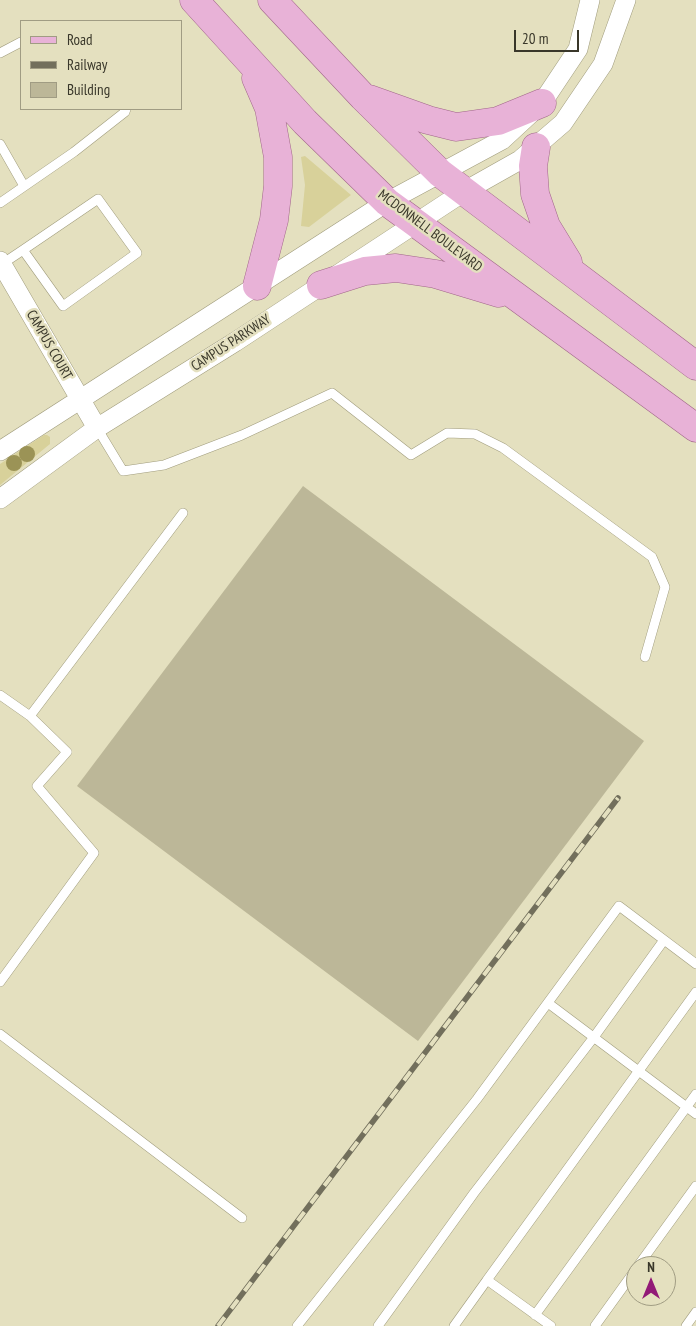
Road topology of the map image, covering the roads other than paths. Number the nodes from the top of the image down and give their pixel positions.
1 (194, 0) edge
2 (272, 0) edge
3 (590, 0) edge
4 (626, 0) edge
5 (20, 43) edge
6 (0, 53) edge
7 (249, 60) junction
8 (363, 97) junction
9 (542, 103) junction
10 (126, 110) edge
11 (0, 144) edge
12 (536, 147) junction
13 (440, 173) junction
14 (24, 186) junction
15 (465, 192) junction
16 (387, 202) junction
17 (0, 203) edge
18 (416, 224) junction
19 (23, 250) junction
20 (1, 263) edge
21 (577, 276) junction
22 (321, 285) junction
23 (257, 286) junction
24 (515, 295) junction
25 (696, 366) edge
26 (81, 400) junction
27 (97, 428) junction
28 (696, 428) edge
29 (0, 451) edge
30 (0, 499) edge
31 (183, 513) dead end
32 (646, 657) dead end
33 (0, 695) edge
34 (30, 716) junction
35 (664, 940) junction
36 (696, 964) edge
37 (0, 982) edge
38 (696, 992) edge
39 (548, 1002) junction
40 (0, 1034) edge
41 (594, 1037) junction
42 (639, 1070) junction
43 (696, 1094) edge
44 (687, 1107) junction
45 (696, 1114) edge
46 (696, 1186) edge
47 (242, 1218) dead end
48 (645, 1256) edge
49 (487, 1280) junction
50 (626, 1282) edge
51 (696, 1312) edge
52 (535, 1315) junction
53 (297, 1326) edge
54 (378, 1326) edge
55 (454, 1326) edge
56 (551, 1326) edge
57 (595, 1326) edge
58 (686, 1326) edge

1 - 7 main road, MCDONNELL BOULEVARD
2 - 8 main road
3 - 9 street
4 - 12 street, CAMPUS PARKWAY
5 - 6 lane
7 - 16 main road, MCDONNELL BOULEVARD
7 - 23 main road
8 - 9 main road
8 - 13 main road
9 - 13 street
10 - 14 lane
11 - 14 lane
12 - 15 street, CAMPUS PARKWAY
12 - 21 main road
13 - 15 main road
13 - 16 street
14 - 17 lane
15 - 18 street, CAMPUS PARKWAY
15 - 21 main road
16 - 18 main road, MCDONNELL BOULEVARD
16 - 23 street
18 - 22 street, CAMPUS PARKWAY
18 - 24 main road, MCDONNELL BOULEVARD
19 - 19 lane
19 - 20 lane
20 - 26 street, CAMPUS COURT
21 - 25 main road
22 - 24 main road
22 - 27 street, CAMPUS PARKWAY
23 - 26 street
24 - 28 main road, MCDONNELL BOULEVARD
26 - 27 street, CAMPUS COURT
26 - 29 street
27 - 30 street, CAMPUS PARKWAY
27 - 32 lane
31 - 34 lane
33 - 34 lane
34 - 37 lane
35 - 36 lane
35 - 39 lane
35 - 41 lane
38 - 42 lane
39 - 41 lane
39 - 53 lane
40 - 47 lane
41 - 42 lane
41 - 54 lane
42 - 44 lane
42 - 49 lane
43 - 44 lane
44 - 45 lane
44 - 52 lane
46 - 48 lane
49 - 52 lane
49 - 55 lane
50 - 57 lane
51 - 58 lane
52 - 56 lane

